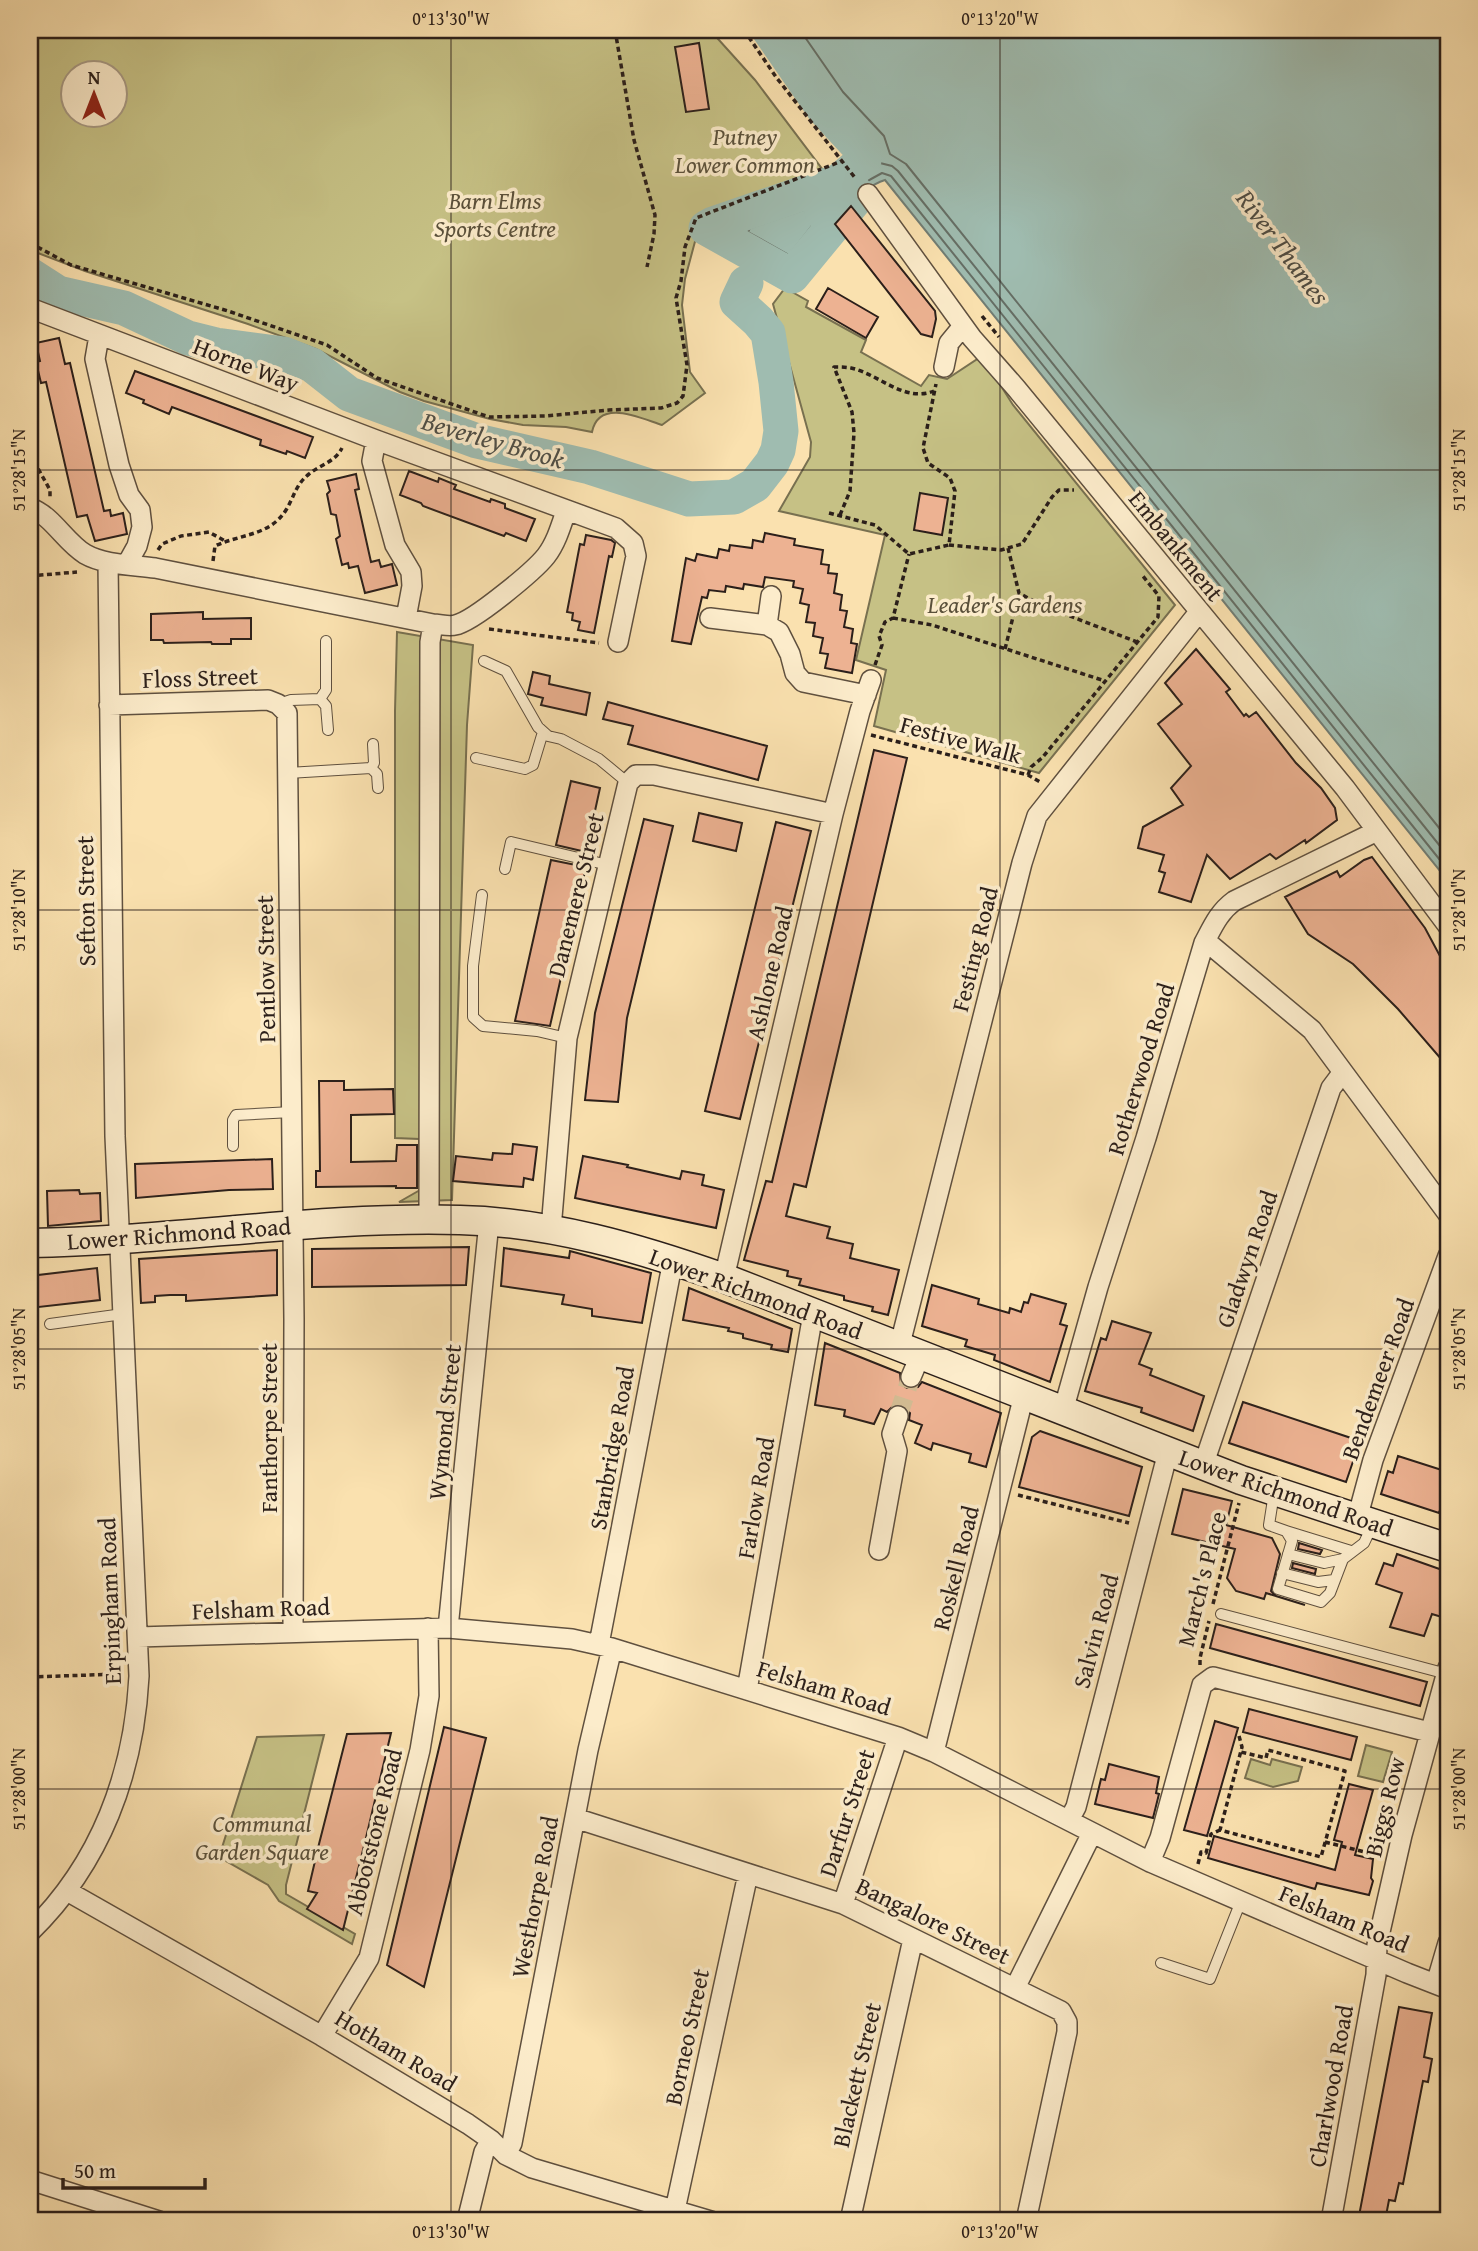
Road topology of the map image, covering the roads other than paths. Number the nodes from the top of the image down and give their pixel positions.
1 (868, 194) dead end
2 (30, 308) edge
3 (963, 326) junction
4 (99, 336) junction
5 (944, 367) road end
6 (376, 440) junction
7 (566, 511) junction
8 (36, 512) edge
9 (114, 565) junction
10 (772, 596) dead end
11 (1199, 612) junction
12 (406, 618) junction
13 (710, 618) dead end
14 (433, 624) junction
15 (766, 625) junction
16 (326, 641) dead end
17 (618, 642) road end
18 (484, 661) dead end
19 (320, 699) junction
20 (109, 705) junction
21 (282, 709) junction
22 (328, 730) dead end
23 (543, 732) junction
24 (373, 744) dead end
25 (476, 758) dead end
26 (371, 768) junction
27 (288, 773) junction
28 (628, 783) junction
29 (378, 788) dead end
30 (833, 814) junction
31 (1377, 831) junction
32 (608, 865) junction
33 (505, 869) dead end
34 (482, 895) dead end
35 (1448, 926) edge
36 (1204, 943) junction
37 (567, 1038) junction
38 (1343, 1072) junction
39 (292, 1112) junction
40 (233, 1146) dead end
41 (1448, 1214) edge
42 (429, 1220) junction
43 (489, 1222) junction
44 (293, 1224) junction
45 (551, 1229) junction
46 (120, 1239) junction
47 (30, 1243) edge
48 (1448, 1256) edge
49 (673, 1260) junction
50 (724, 1278) junction
51 (124, 1314) junction
52 (813, 1314) junction
53 (50, 1324) dead end
54 (910, 1360) junction
55 (1024, 1395) junction
56 (1063, 1411) junction
57 (898, 1416) tunnel mouth
58 (1168, 1452) junction
59 (1203, 1465) junction
60 (1275, 1491) junction
61 (1365, 1521) junction
62 (1286, 1531) junction
63 (1448, 1548) edge
64 (879, 1550) dead end
65 (1288, 1553) junction
66 (1347, 1555) junction
67 (1282, 1573) junction
68 (1334, 1580) junction
69 (1221, 1614) dead end
70 (428, 1628) junction
71 (448, 1628) junction
72 (293, 1632) junction
73 (138, 1637) junction
74 (606, 1646) junction
75 (1447, 1671) edge
76 (747, 1690) junction
77 (1429, 1732) junction
78 (898, 1737) junction
79 (934, 1752) junction
80 (576, 1818) junction
81 (1069, 1821) junction
82 (1092, 1833) junction
83 (1150, 1862) junction
84 (748, 1874) junction
85 (67, 1891) junction
86 (1241, 1901) junction
87 (843, 1904) junction
88 (30, 1932) edge
89 (913, 1939) junction
90 (1448, 1943) edge
91 (1376, 1959) junction
92 (1161, 1963) dead end
93 (1442, 1986) edge
94 (1015, 1988) junction
95 (322, 2035) junction
96 (491, 2140) junction
97 (506, 2155) junction
98 (30, 2179) edge
99 (675, 2210) junction
100 (159, 2221) edge
101 (467, 2221) edge
102 (706, 2221) edge
103 (850, 2221) edge
104 (1027, 2221) edge
105 (1331, 2221) edge

1 - 3 street, Embankment
2 - 4 street, Horne Way
3 - 5 street
3 - 11 street, Embankment
4 - 6 street, Horne Way
4 - 9 street
6 - 7 street, Horne Way
6 - 12 street
7 - 14 street
7 - 17 street, Horne Way
8 - 9 street
9 - 12 street
9 - 20 street, Sefton Street
10 - 15 street
11 - 31 street, Embankment
11 - 54 street, Festing Road
12 - 14 street
13 - 15 street
14 - 42 street
15 - 30 street, Ashlone Road
16 - 19 lane
18 - 23 lane
19 - 21 lane
19 - 22 lane
20 - 21 street, Floss Street
20 - 46 street, Sefton Street
21 - 27 street, Pentlow Street
23 - 25 lane
23 - 28 lane
24 - 26 lane
26 - 27 lane
26 - 29 lane
27 - 39 street, Pentlow Street
28 - 30 street
28 - 32 street, Danemere Street
30 - 50 street, Ashlone Road
31 - 35 street, Embankment
31 - 36 street, Rotherwood Road
32 - 33 lane
32 - 37 street, Danemere Street
34 - 37 lane
36 - 38 street
36 - 56 street, Rotherwood Road
37 - 45 street, Danemere Street
38 - 41 street
38 - 59 street, Gladwyn Road
39 - 40 lane
39 - 44 street, Pentlow Street
42 - 43 main road, Lower Richmond Road
42 - 44 main road, Lower Richmond Road
43 - 45 main road, Lower Richmond Road
43 - 71 street, Wymond Street
44 - 46 main road, Lower Richmond Road
44 - 72 street, Fanthorpe Street
45 - 49 main road, Lower Richmond Road
46 - 47 main road, Lower Richmond Road
46 - 51 street, Erpingham Road
48 - 61 street, Bendemeer Road
49 - 50 main road, Lower Richmond Road
49 - 74 street, Stanbridge Road
50 - 52 main road, Lower Richmond Road
51 - 53 lane
51 - 73 street, Erpingham Road
52 - 54 main road, Lower Richmond Road
52 - 76 street, Farlow Road
54 - 55 main road, Lower Richmond Road
55 - 56 main road, Lower Richmond Road
55 - 79 street, Roskell Road
56 - 58 main road, Lower Richmond Road
57 - 64 street
58 - 59 main road, Lower Richmond Road
58 - 81 street, Salvin Road
59 - 60 main road, Lower Richmond Road
60 - 61 main road, Lower Richmond Road
60 - 62 lane
61 - 63 main road, Lower Richmond Road
61 - 66 lane
62 - 65 lane
62 - 66 lane
65 - 66 lane
65 - 67 lane
66 - 68 lane
67 - 68 lane
67 - 68 lane
69 - 75 lane
70 - 71 street, Felsham Road
70 - 72 street, Felsham Road
70 - 95 street, Abbotstone Road
71 - 74 street, Felsham Road
72 - 73 street, Felsham Road
73 - 85 street, Erpingham Road
74 - 76 street, Felsham Road
74 - 80 street, Westhorpe Road
75 - 77 street, Biggs Row
76 - 78 street, Felsham Road
77 - 83 street
77 - 91 street, Biggs Row
78 - 79 street, Felsham Road
78 - 87 street, Darfur Street
79 - 81 street, Felsham Road
80 - 84 street, Bangalore Street
80 - 97 street, Westhorpe Road
81 - 82 street, Felsham Road
82 - 83 street, Felsham Road
82 - 94 street
83 - 86 street, Felsham Road
84 - 87 street, Bangalore Street
84 - 99 street, Borneo Street
85 - 88 street, Erpingham Road
85 - 95 street, Hotham Road
86 - 91 street, Felsham Road
86 - 92 lane
87 - 89 street, Bangalore Street
89 - 94 street, Bangalore Street
89 - 103 street, Blackett Street
90 - 93 street
91 - 93 street, Felsham Road
91 - 105 street, Charlwood Road
94 - 104 street, Bangalore Street
95 - 96 street, Hotham Road
96 - 97 street, Hotham Road
96 - 101 street
97 - 99 street, Hotham Road
98 - 100 street
99 - 102 street, Hotham Road

